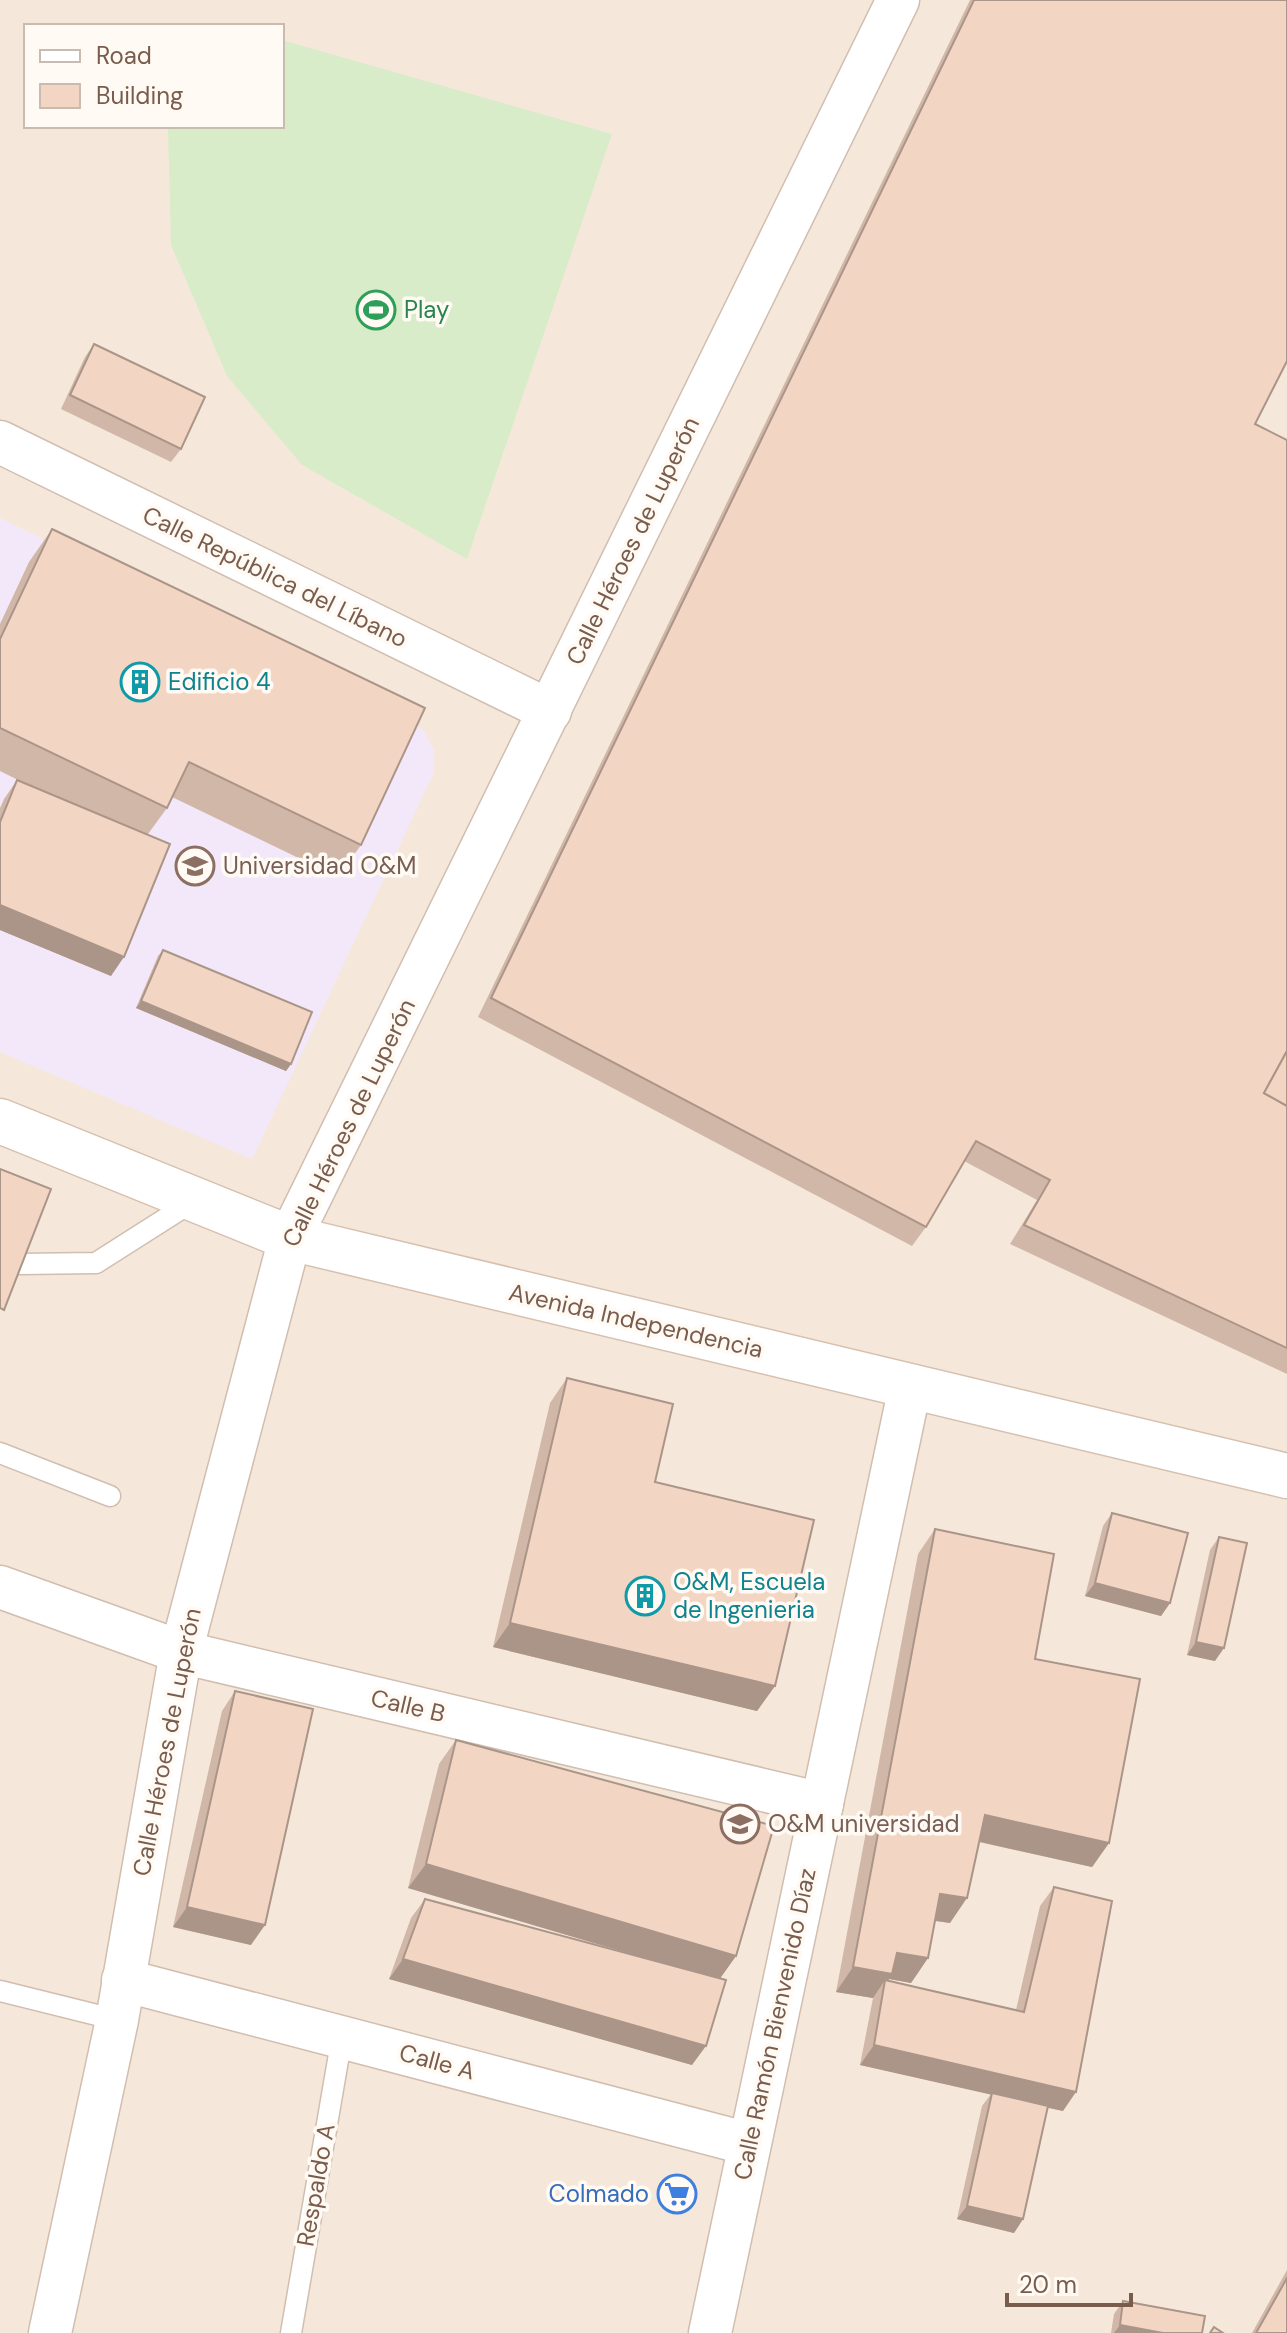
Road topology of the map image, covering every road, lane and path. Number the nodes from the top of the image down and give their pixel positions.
1 (898, 0) edge
2 (0, 442) edge
3 (550, 711) junction
4 (0, 1121) edge
5 (195, 1200) junction
6 (290, 1238) junction
7 (20, 1264) edge
8 (910, 1387) junction
9 (0, 1453) edge
10 (1287, 1476) edge
11 (110, 1496) dead end
12 (0, 1587) edge
13 (181, 1652) junction
14 (822, 1804) junction
15 (0, 1991) edge
16 (120, 2000) junction
17 (342, 2037) junction
18 (749, 2144) junction
19 (50, 2333) edge
20 (291, 2333) edge
21 (710, 2333) edge

1 - 3 street, Calle Héroes de Luperón
2 - 3 street, Calle República del Líbano
3 - 6 street, Calle Héroes de Luperón
4 - 5 main road, Avenida Independencia
5 - 6 main road, Avenida Independencia
5 - 7 lane
6 - 8 main road, Avenida Independencia
6 - 13 street, Calle Héroes de Luperón
8 - 10 main road, Avenida Independencia
8 - 14 street, Calle Ramón Bienvenido Díaz
9 - 11 lane
12 - 13 street, Calle B
13 - 14 street, Calle B
13 - 16 street, Calle Héroes de Luperón
14 - 18 street, Calle Ramón Bienvenido Díaz
15 - 16 lane
16 - 17 street, Calle A
16 - 19 street, Calle Héroes de Luperón
17 - 18 street, Calle A
17 - 20 lane, Respaldo A
18 - 21 street, Calle Ramón Bienvenido Díaz

